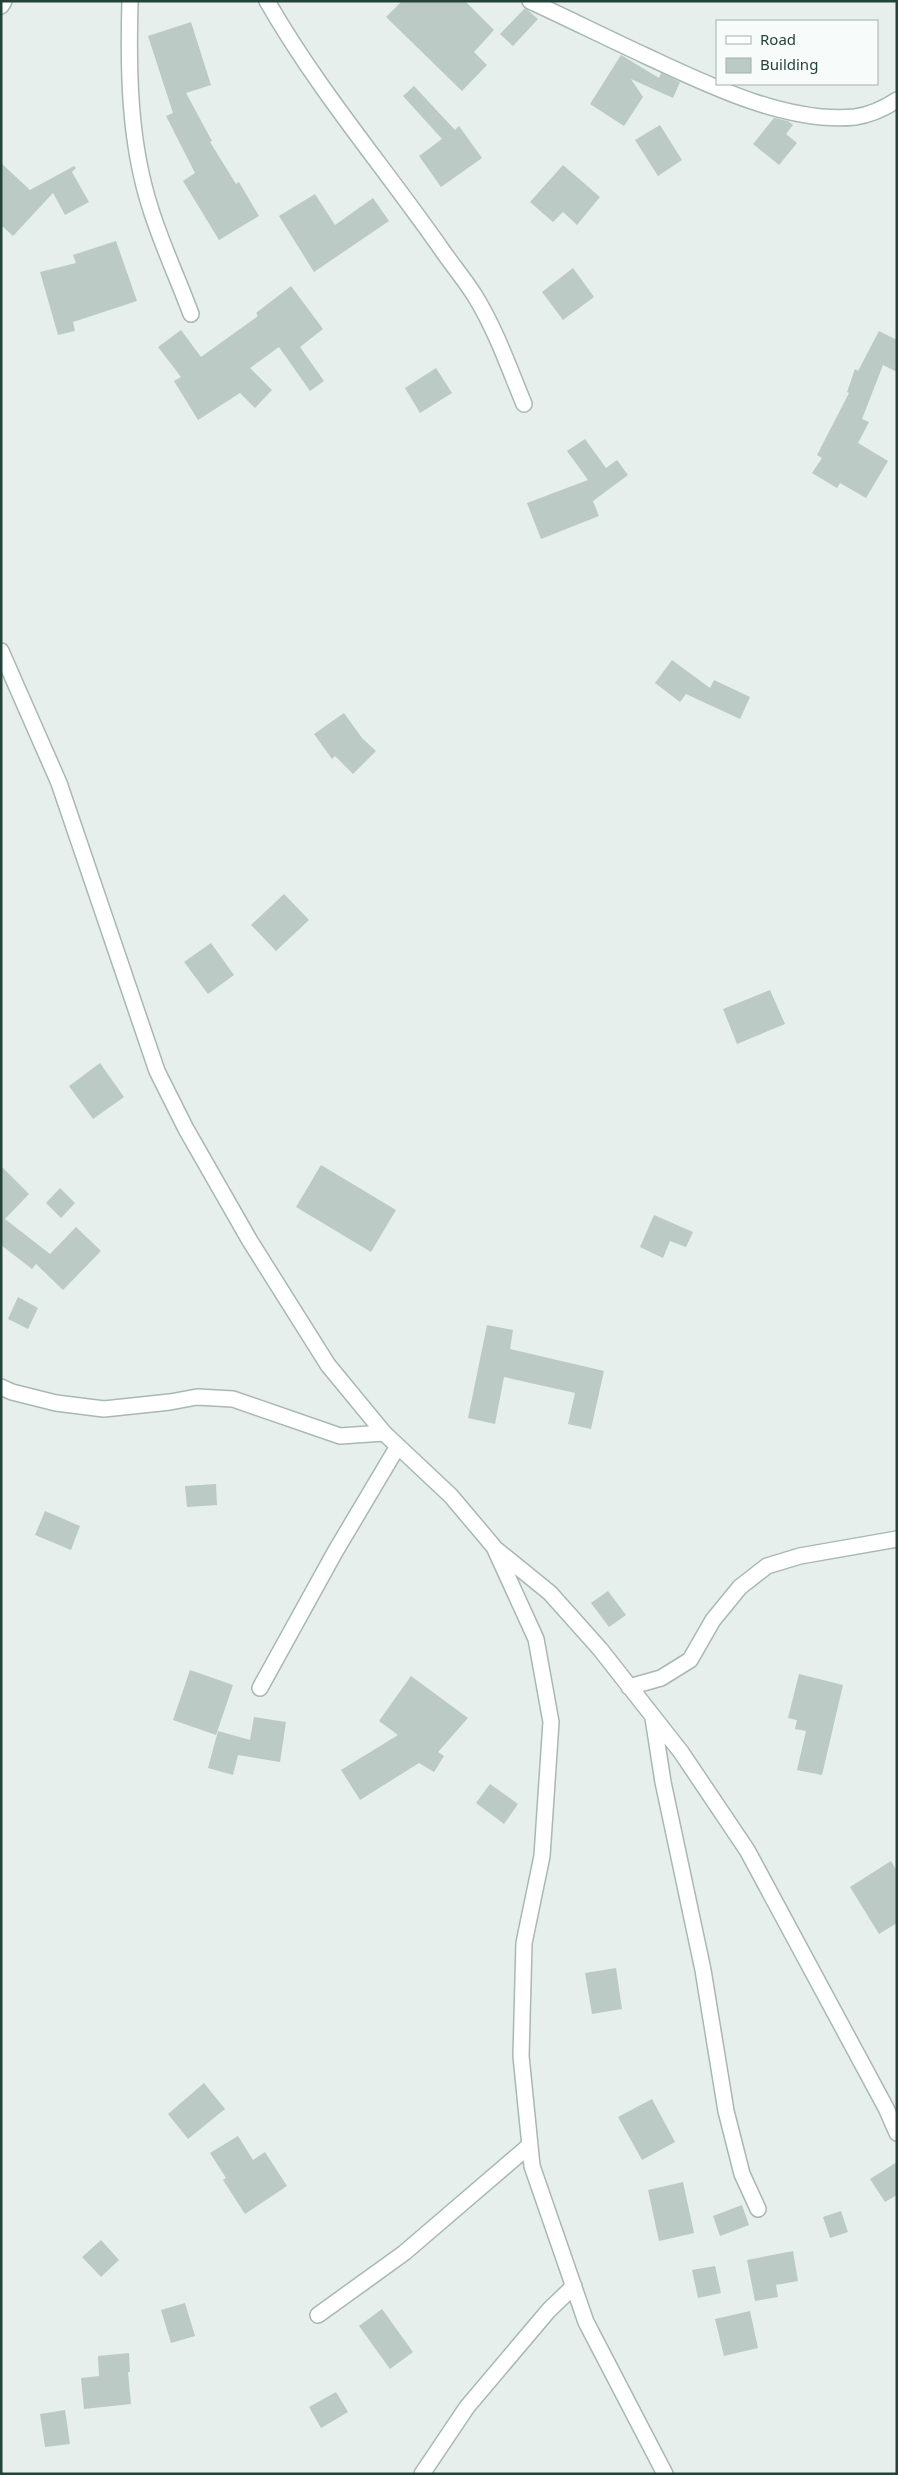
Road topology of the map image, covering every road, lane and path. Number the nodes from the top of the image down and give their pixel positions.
1 (4, 1) edge
2 (130, 1) edge
3 (268, 1) edge
4 (530, 1) edge
5 (1, 6) edge
6 (897, 100) edge
7 (191, 314) dead end
8 (524, 404) dead end
9 (1, 651) edge
10 (1, 1387) edge
11 (384, 1433) junction
12 (398, 1446) junction
13 (897, 1539) edge
14 (494, 1547) junction
15 (629, 1686) junction
16 (260, 1688) dead end
17 (653, 1716) junction
18 (897, 2133) edge
19 (530, 2145) junction
20 (758, 2209) dead end
21 (574, 2286) junction
22 (318, 2315) dead end
23 (422, 2474) edge
24 (665, 2474) edge

1 - 5 street
2 - 7 street
3 - 8 street
4 - 6 street
9 - 11 street
10 - 11 street
11 - 12 street
12 - 14 street
12 - 16 street
13 - 15 street
14 - 15 street
14 - 19 street
15 - 17 street
17 - 18 street
17 - 20 street
19 - 21 street
19 - 22 street
21 - 23 street
21 - 24 street

